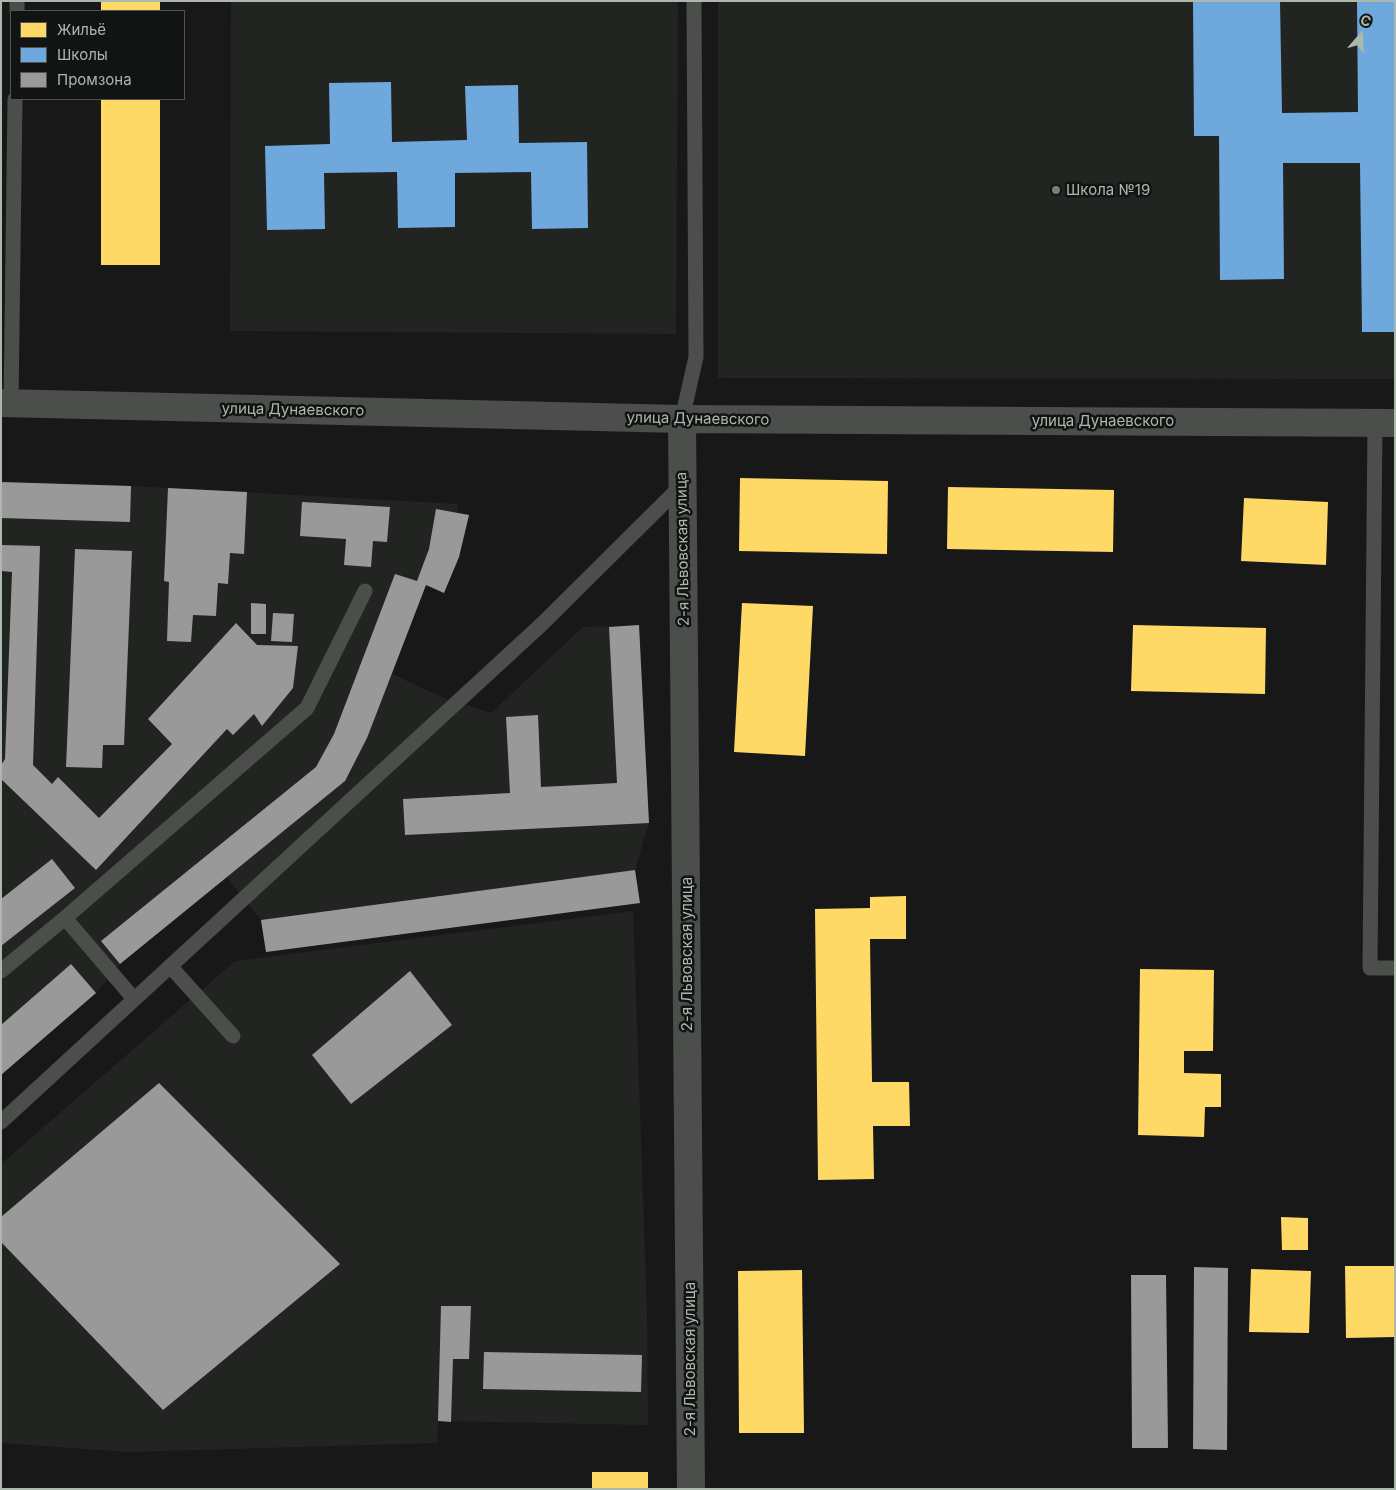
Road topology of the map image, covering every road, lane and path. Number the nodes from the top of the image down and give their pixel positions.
1 (694, 1) edge
2 (15, 100) edge
3 (6, 403) edge
4 (682, 419) junction
5 (1385, 423) edge
6 (683, 484) junction
7 (365, 591) dead end
8 (64, 918) junction
9 (170, 966) junction
10 (1395, 968) edge
11 (1, 971) edge
12 (134, 999) junction
13 (233, 1036) dead end
14 (1, 1122) edge
15 (691, 1489) edge

1 - 4 lane
2 - 3 lane
3 - 4 street, улица Дунаевского
4 - 5 street, улица Дунаевского
4 - 6 street, 2-я Львовская улица
5 - 10 lane
6 - 9 lane
6 - 15 street, 2-я Львовская улица
7 - 8 lane
8 - 11 lane
8 - 12 lane
9 - 12 lane
9 - 13 lane
12 - 14 lane

